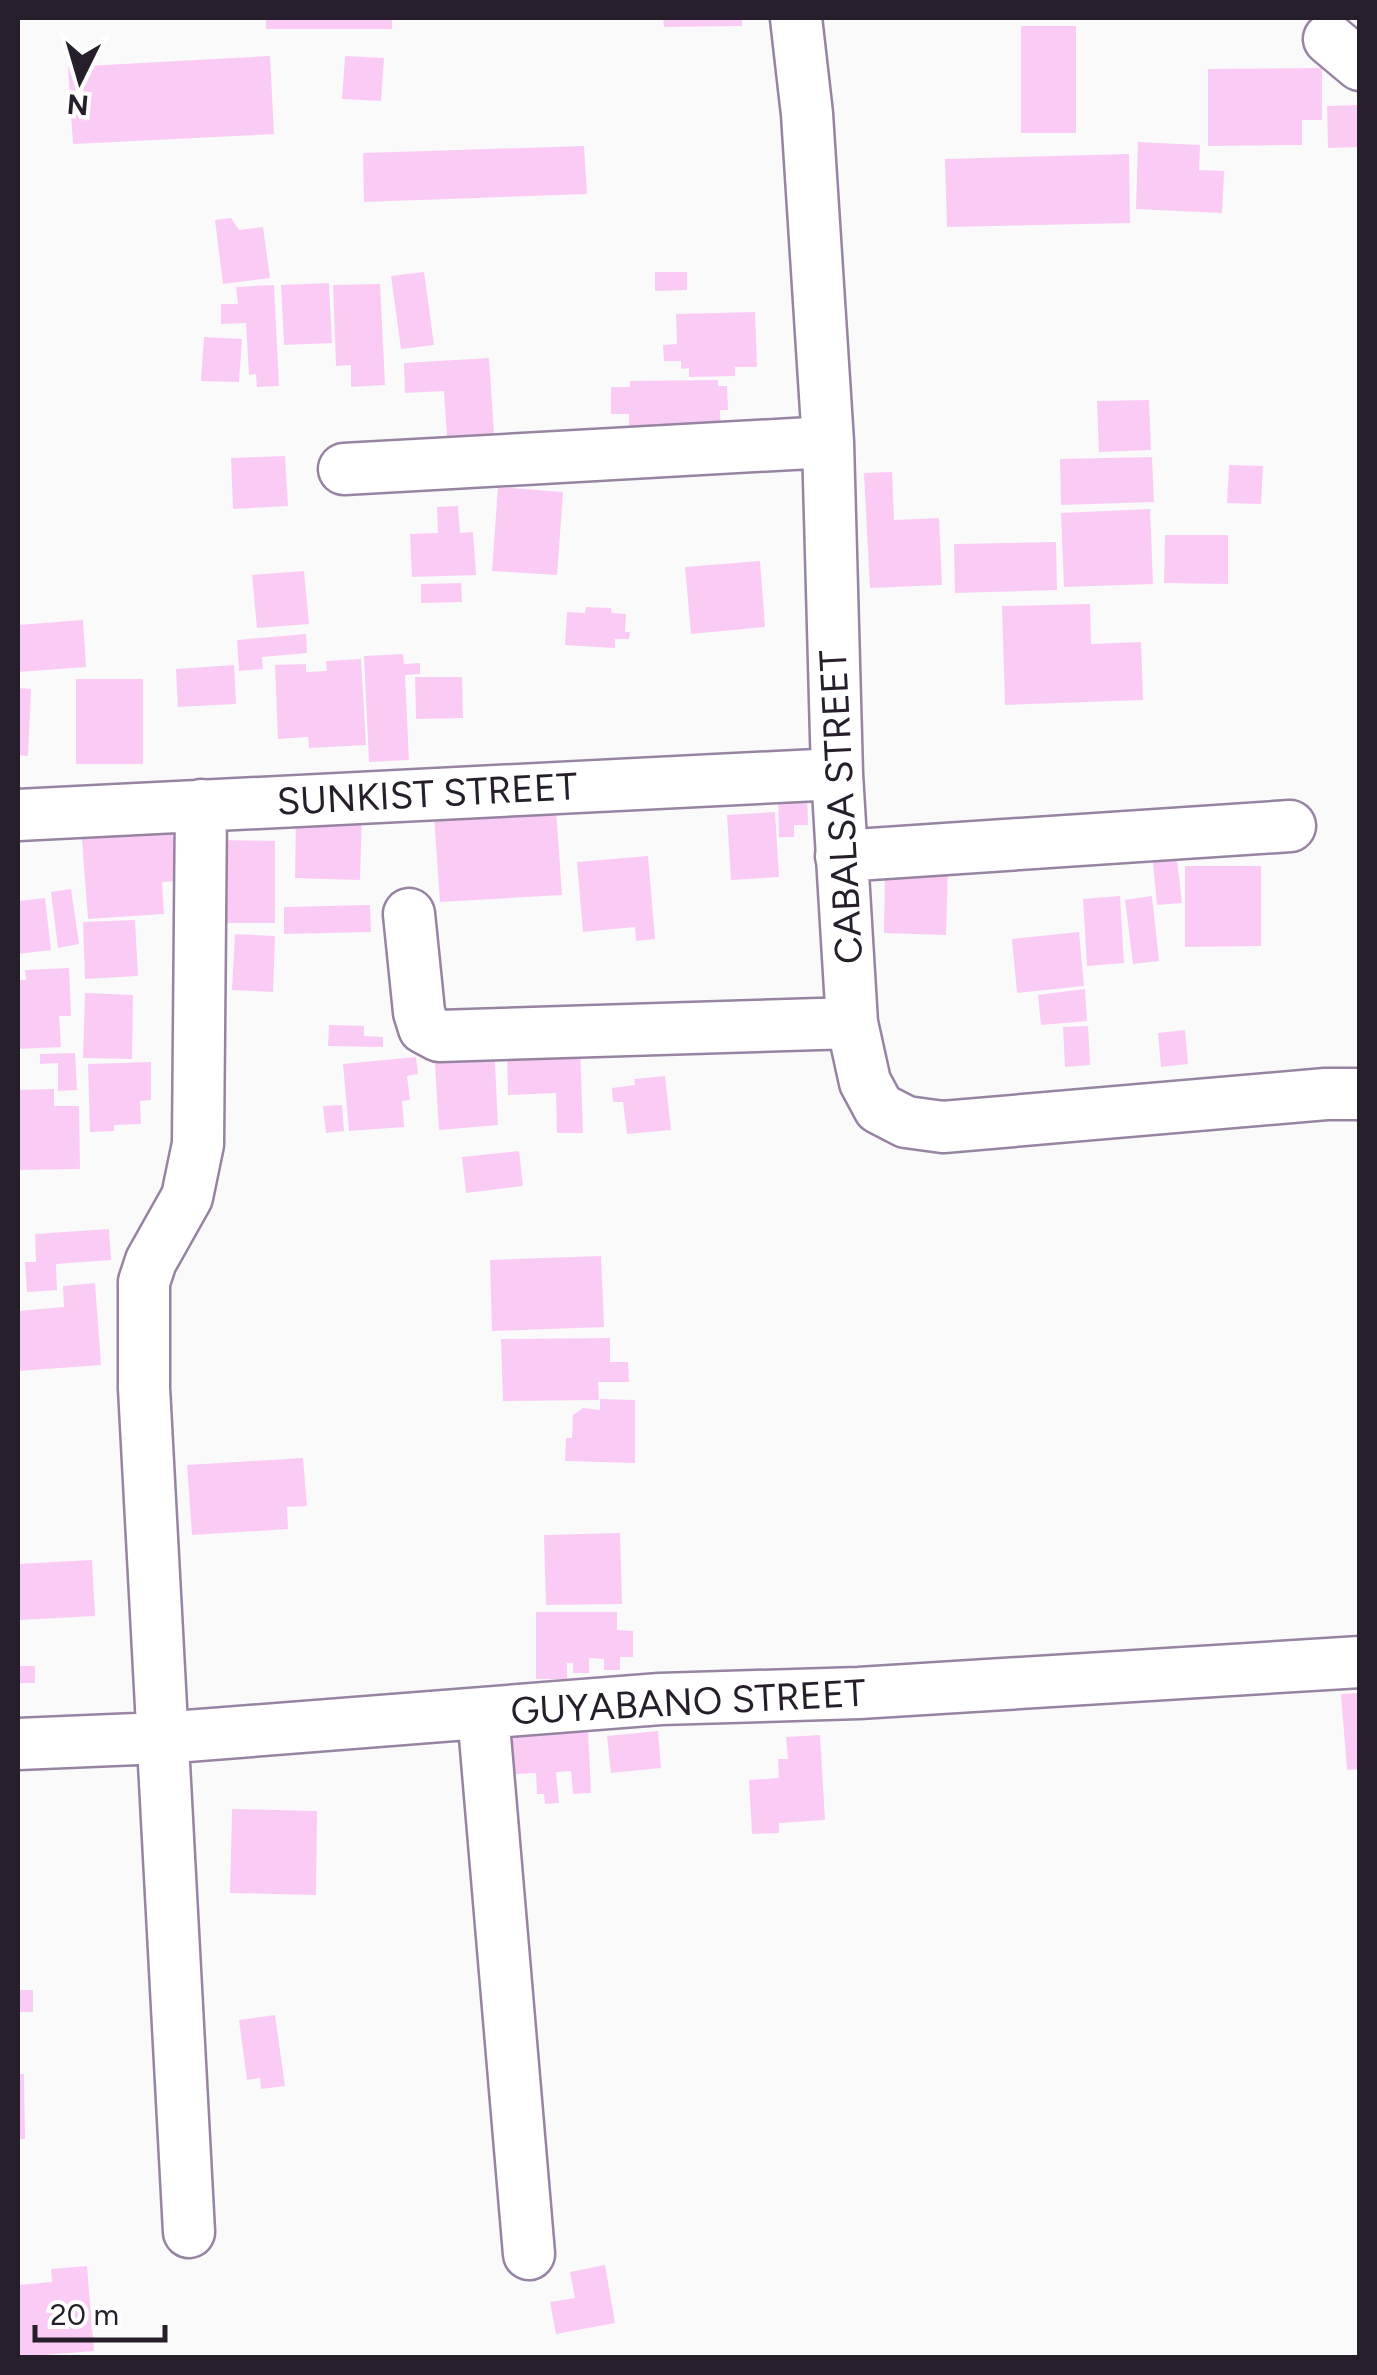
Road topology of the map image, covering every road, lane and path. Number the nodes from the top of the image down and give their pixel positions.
1 (796, 18) edge
2 (828, 442) junction
3 (344, 469) dead end
4 (837, 774) junction
5 (202, 805) junction
6 (18, 815) edge
7 (1290, 826) dead end
8 (840, 856) junction
9 (409, 914) dead end
10 (852, 1023) junction
11 (1360, 1094) edge
12 (1360, 1662) edge
13 (483, 1713) junction
14 (161, 1738) junction
15 (18, 1744) edge
16 (189, 2232) dead end
17 (529, 2254) dead end

1 - 2 street, CABALSA STREET
2 - 3 street
2 - 4 street, CABALSA STREET
4 - 5 street, SUNKIST STREET
4 - 8 street, CABALSA STREET
5 - 6 street, SUNKIST STREET
5 - 14 street
7 - 8 street
8 - 10 street, CABALSA STREET
9 - 10 street
10 - 11 street, CABALSA STREET
12 - 13 street, GUYABANO STREET
13 - 14 street, GUYABANO STREET
13 - 17 street
14 - 15 street, GUYABANO STREET
14 - 16 street

